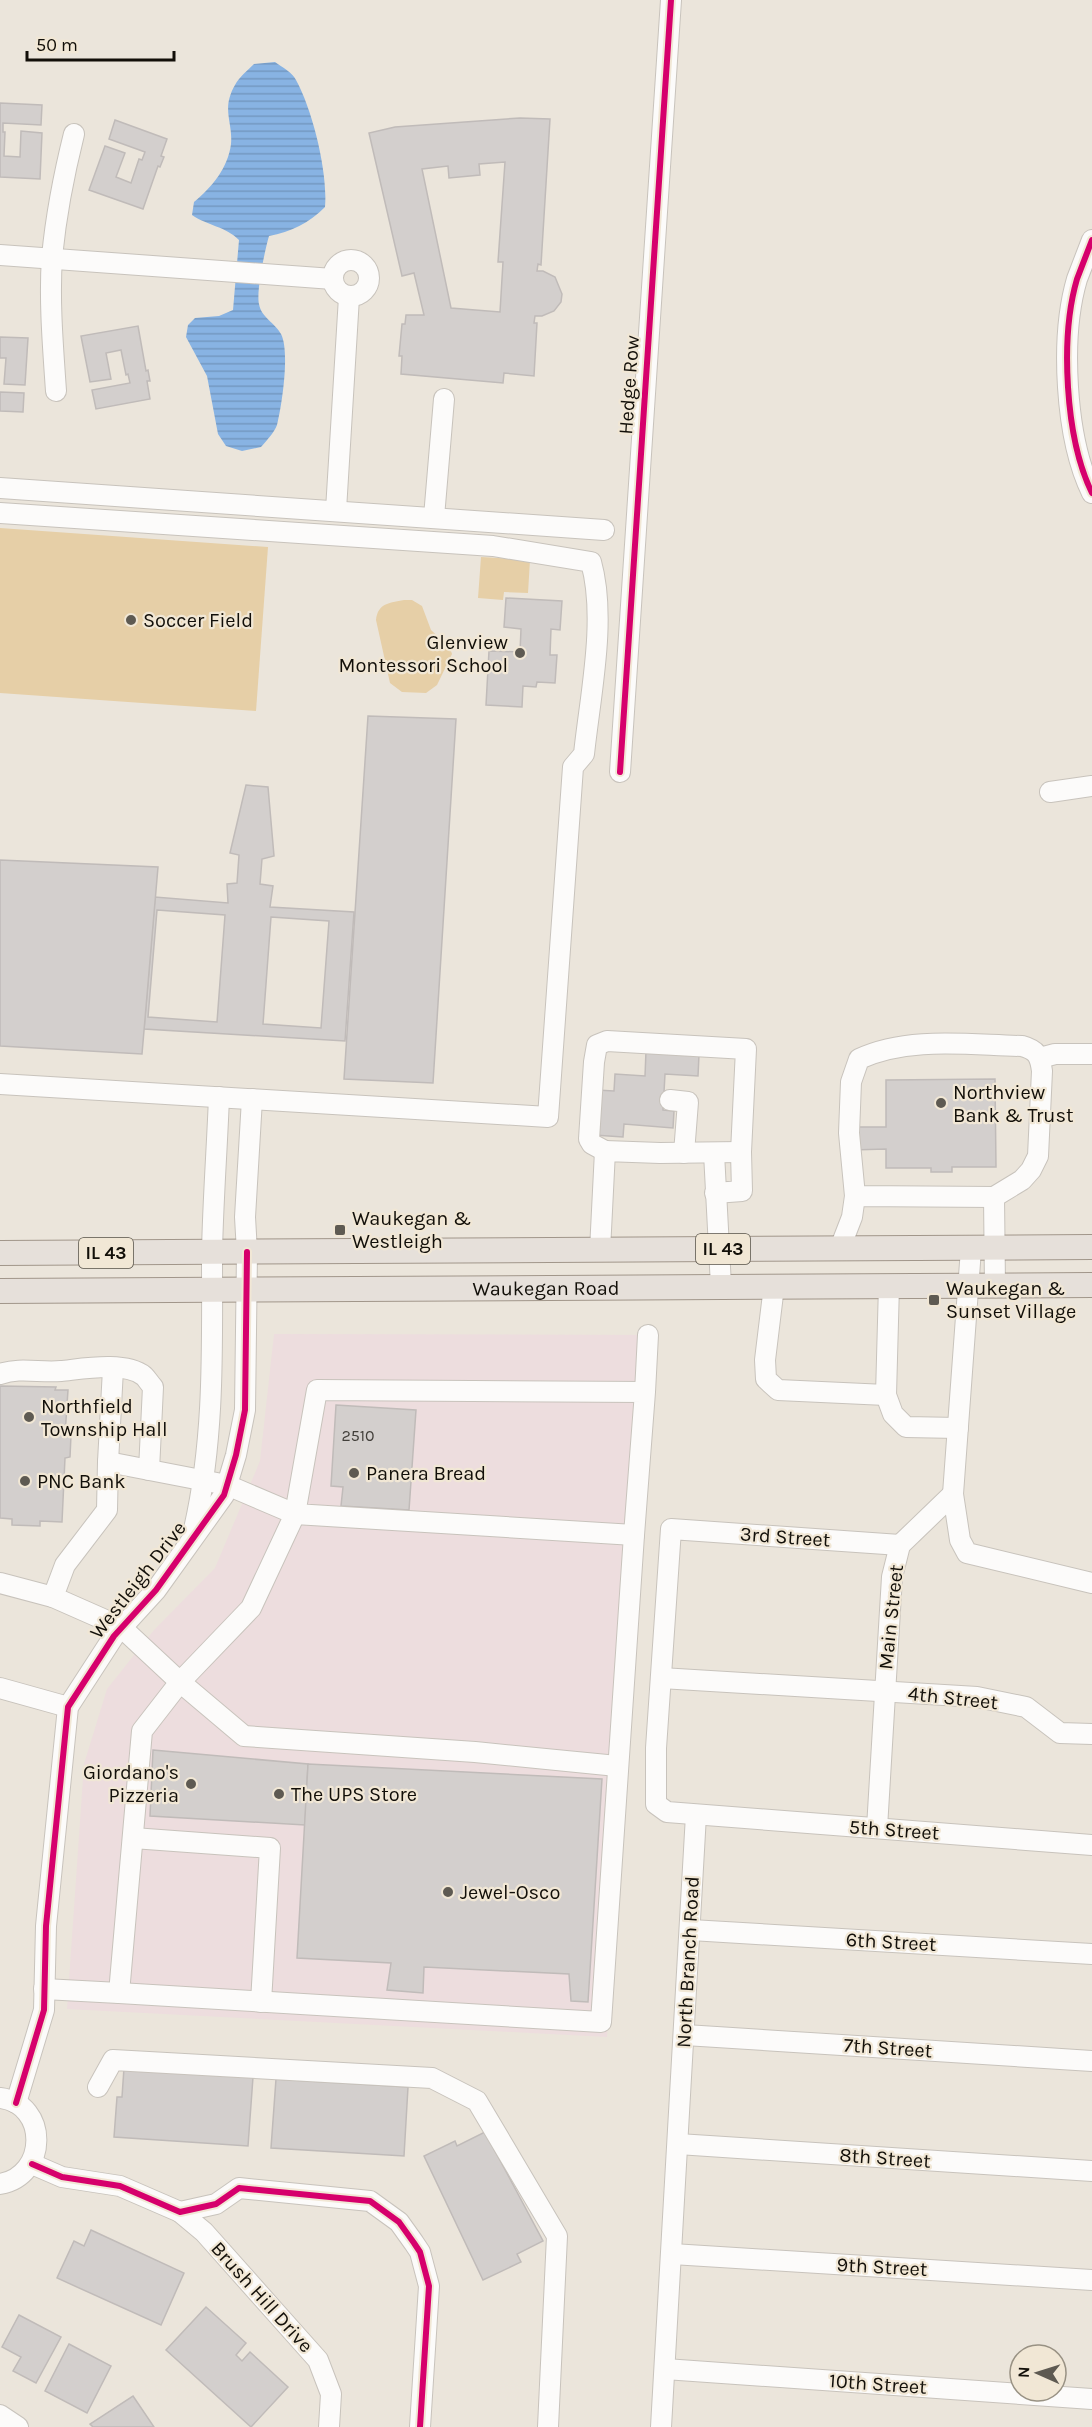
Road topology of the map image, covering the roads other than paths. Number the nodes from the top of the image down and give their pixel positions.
1 (671, 0) edge
2 (74, 134) dead end
3 (1092, 240) edge
4 (0, 255) edge
5 (52, 258) junction
6 (333, 279) junction
7 (349, 297) junction
8 (57, 392) dead end
9 (444, 399) dead end
10 (0, 488) edge
11 (1092, 493) edge
12 (336, 510) junction
13 (0, 513) edge
14 (434, 517) junction
15 (604, 530) dead end
16 (620, 772) dead end
17 (1092, 786) edge
18 (1050, 792) dead end
19 (1092, 1054) edge
20 (1040, 1058) junction
21 (0, 1084) edge
22 (219, 1097) junction
23 (252, 1099) junction
24 (670, 1100) dead end
25 (605, 1151) junction
26 (741, 1152) junction
27 (684, 1153) junction
28 (714, 1153) junction
29 (714, 1193) junction
30 (855, 1197) junction
31 (994, 1197) junction
32 (1092, 1247) edge
33 (840, 1248) junction
34 (710, 1249) junction
35 (971, 1249) junction
36 (995, 1249) junction
37 (600, 1250) junction
38 (212, 1252) junction
39 (247, 1252) junction
40 (0, 1253) edge
41 (1092, 1284) edge
42 (889, 1285) junction
43 (711, 1286) junction
44 (774, 1286) junction
45 (968, 1286) junction
46 (995, 1286) junction
47 (213, 1289) junction
48 (0, 1290) edge
49 (246, 1290) junction
50 (648, 1335) dead end
51 (113, 1369) junction
52 (0, 1374) edge
53 (645, 1392) junction
54 (886, 1395) junction
55 (958, 1428) junction
56 (108, 1462) junction
57 (149, 1470) junction
58 (204, 1480) junction
59 (227, 1485) junction
60 (952, 1494) junction
61 (296, 1514) junction
62 (634, 1535) junction
63 (192, 1537) junction
64 (900, 1545) junction
65 (0, 1583) edge
66 (1092, 1583) edge
67 (53, 1597) junction
68 (121, 1627) junction
69 (661, 1678) junction
70 (180, 1682) junction
71 (0, 1688) edge
72 (885, 1691) junction
73 (68, 1707) junction
74 (1092, 1734) edge
75 (617, 1766) junction
76 (696, 1815) junction
77 (877, 1828) junction
78 (133, 1838) junction
79 (1092, 1845) edge
80 (691, 1930) junction
81 (1092, 1954) edge
82 (44, 1989) junction
83 (119, 1993) junction
84 (261, 2002) junction
85 (684, 2035) junction
86 (1092, 2061) edge
87 (98, 2086) dead end
88 (8, 2101) edge
89 (678, 2144) junction
90 (32, 2164) junction
91 (1092, 2171) edge
92 (0, 2184) edge
93 (180, 2212) junction
94 (672, 2254) junction
95 (1092, 2280) edge
96 (665, 2369) junction
97 (1092, 2399) edge
98 (0, 2415) edge
99 (18, 2427) edge
100 (329, 2427) edge
101 (420, 2427) edge
102 (548, 2427) edge
103 (661, 2427) edge

1 - 16 street, Hedge Row
2 - 5 street
3 - 11 street
4 - 5 street
5 - 6 street
5 - 8 street
6 - 7 street
6 - 7 street
7 - 12 street
9 - 14 street
10 - 12 street
12 - 14 street
13 - 23 street
14 - 15 street
17 - 18 street
19 - 20 street
20 - 30 street
20 - 31 street
21 - 22 street
22 - 23 street
22 - 38 street, Westleigh Drive
23 - 39 street, Westleigh Drive
24 - 27 street
25 - 26 street
25 - 27 street
25 - 37 street
26 - 28 street
26 - 29 street
27 - 28 street
28 - 29 street
29 - 34 street
30 - 31 street
30 - 33 street
31 - 36 street
32 - 36 main road, Waukegan Road / IL 43
33 - 34 main road, Waukegan Road / IL 43
33 - 35 main road, Waukegan Road / IL 43
34 - 37 main road, Waukegan Road / IL 43
34 - 43 main road
35 - 36 main road, Waukegan Road / IL 43
35 - 45 street
36 - 46 street
37 - 39 main road, Waukegan Road / IL 43
38 - 39 main road, Waukegan Road / IL 43
38 - 40 main road, Waukegan Road / IL 43
38 - 47 street, Westleigh Drive
39 - 49 street, Westleigh Drive
41 - 46 main road, Waukegan Road / IL 43
42 - 44 main road, Waukegan Road / IL 43
42 - 45 main road, Waukegan Road / IL 43
42 - 54 street
43 - 44 main road, Waukegan Road / IL 43
43 - 49 main road, Waukegan Road / IL 43
44 - 54 street
45 - 46 main road, Waukegan Road / IL 43
45 - 55 street
47 - 48 main road, Waukegan Road / IL 43
47 - 49 main road, Waukegan Road / IL 43
47 - 58 street, Westleigh Drive
49 - 59 street, Westleigh Drive
50 - 53 street
51 - 52 street
51 - 56 street
51 - 57 street
53 - 61 street
53 - 62 street
54 - 55 street
55 - 60 street
56 - 57 street
56 - 67 street
57 - 58 street
58 - 59 street
58 - 63 street, Westleigh Drive
59 - 61 street
59 - 63 street, Westleigh Drive
60 - 64 street, Main Street
60 - 66 street
61 - 62 street
61 - 70 street
62 - 75 street
63 - 68 street, Westleigh Drive
64 - 69 street, 3rd Street
64 - 72 street, Main Street
65 - 67 street
67 - 68 street
68 - 70 street
68 - 73 street, Westleigh Drive
69 - 72 street, 4th Street
69 - 76 street
70 - 75 street
70 - 78 street
71 - 73 street
72 - 74 street, 4th Street
72 - 77 street, Main Street
73 - 82 street, Westleigh Drive
75 - 84 street
76 - 77 street, 5th Street
76 - 80 street, North Branch Road
77 - 79 street, 5th Street
78 - 83 street
78 - 84 street
80 - 81 street, 6th Street
80 - 85 street, North Branch Road
82 - 83 street
82 - 88 street, Westleigh Drive
83 - 84 street
85 - 86 street, 7th Street
85 - 89 street, North Branch Road
87 - 102 street
88 - 90 street, Westleigh Drive
89 - 91 street, 8th Street
89 - 94 street, North Branch Road
90 - 92 street
90 - 93 street
93 - 100 street, Brush Hill Drive
93 - 101 street
94 - 95 street, 9th Street
94 - 96 street, North Branch Road
96 - 97 street, 10th Street
96 - 103 street, North Branch Road
98 - 99 street

